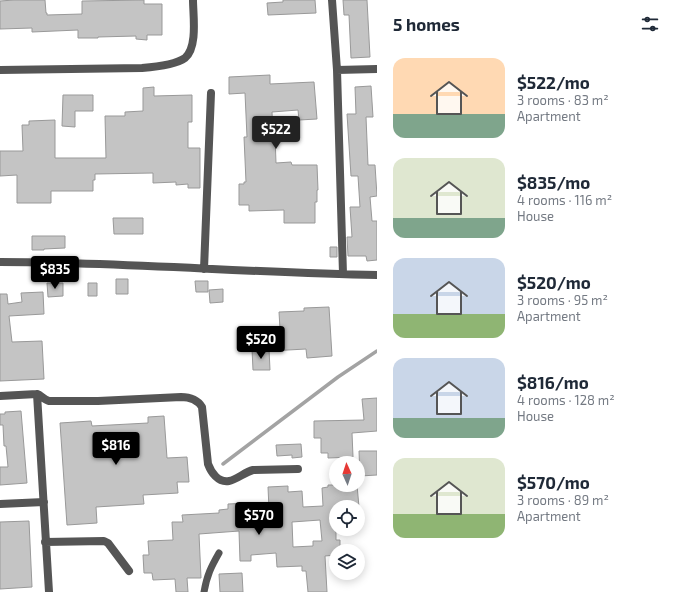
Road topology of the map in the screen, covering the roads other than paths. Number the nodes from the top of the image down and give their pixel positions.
1 (193, 0) edge
2 (332, 0) edge
3 (377, 69) edge
4 (0, 70) edge
5 (337, 70) junction
6 (211, 93) dead end
7 (0, 262) edge
8 (204, 269) junction
9 (343, 274) junction
10 (377, 274) edge
11 (37, 394) junction
12 (0, 396) edge
13 (298, 469) dead end
14 (44, 502) junction
15 (0, 504) edge
16 (45, 542) junction
17 (220, 553) dead end
18 (129, 571) dead end
19 (49, 592) edge
20 (204, 592) edge

1 - 4 street
2 - 5 street
3 - 5 street
5 - 9 street
6 - 8 street
7 - 8 street
8 - 9 street
9 - 10 street
11 - 12 street
11 - 13 street
11 - 14 street
14 - 15 street
14 - 16 street
16 - 18 street
16 - 19 street
17 - 20 lane

